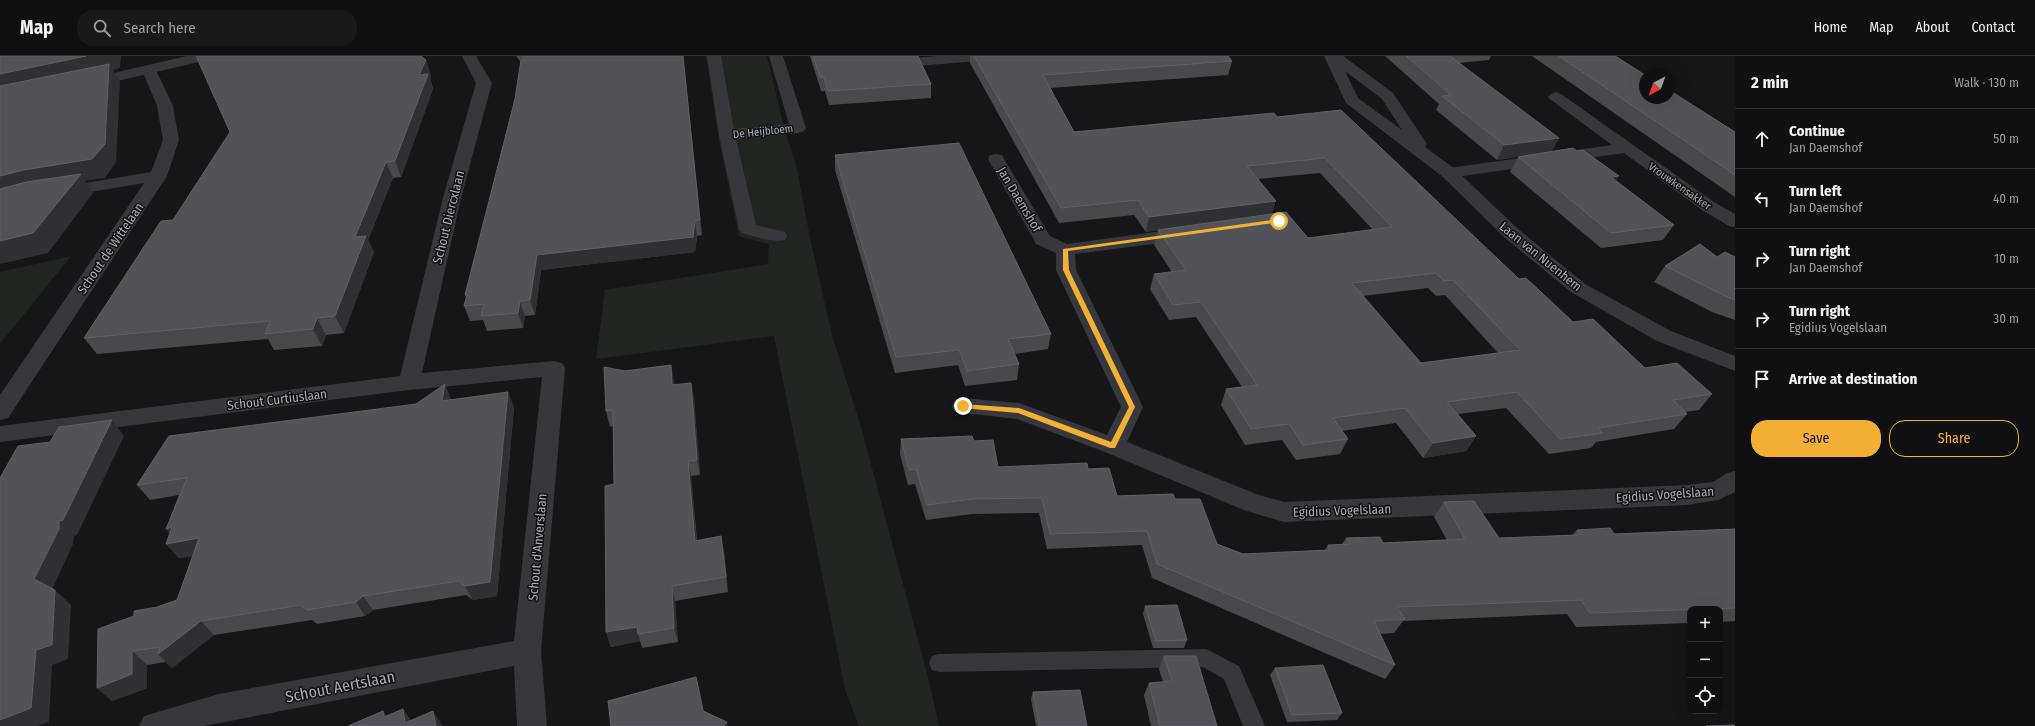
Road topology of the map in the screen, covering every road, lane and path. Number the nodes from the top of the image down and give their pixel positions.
1 (206, 56) edge
2 (469, 56) edge
3 (714, 56) edge
4 (776, 56) edge
5 (991, 56) edge
6 (1333, 56) edge
7 (904, 63) edge
8 (149, 70) junction
9 (75, 86) edge
10 (1556, 97) dead end
11 (727, 135) junction
12 (1627, 148) junction
13 (1428, 157) junction
14 (996, 159) dead end
15 (1449, 174) junction
16 (158, 176) junction
17 (46, 194) edge
18 (1735, 222) edge
19 (1202, 231) edge
20 (778, 236) dead end
21 (1065, 250) junction
22 (1735, 364) edge
23 (554, 368) joint
24 (409, 382) junction
25 (963, 406) dead end
26 (0, 412) edge
27 (0, 434) edge
28 (1113, 446) junction
29 (1735, 480) edge
30 (527, 651) junction
31 (939, 663) dead end
32 (154, 726) edge
33 (532, 726) edge
34 (1254, 726) edge

1 - 8 street
2 - 24 street, Schout Diercxlaan
3 - 11 street, De Heijbloem
4 - 11 street, De Heijbloem
5 - 7 street
6 - 13 street, Laan van Nuenhem
6 - 13 street, Laan van Nuenhem
8 - 9 street
8 - 16 street, Schout de Wittelaan
10 - 12 street, Vrouwkensakker
11 - 20 street, De Heijbloem
12 - 15 street
12 - 18 street, Vrouwkensakker
13 - 15 street, Laan van Nuenhem
14 - 21 street, Jan Daemshof
15 - 22 street, Laan van Nuenhem
16 - 17 street
16 - 26 street, Schout de Wittelaan
19 - 21 street
21 - 28 street
23 - 24 street, Schout Curtiuslaan
23 - 30 street, Schout d'Anverslaan
24 - 27 street, Schout Curtiuslaan
25 - 28 street, Egidius Vogelslaan
28 - 29 street, Egidius Vogelslaan
30 - 32 street, Schout Aertslaan
30 - 33 street, Schout d'Anverslaan
31 - 34 lane

